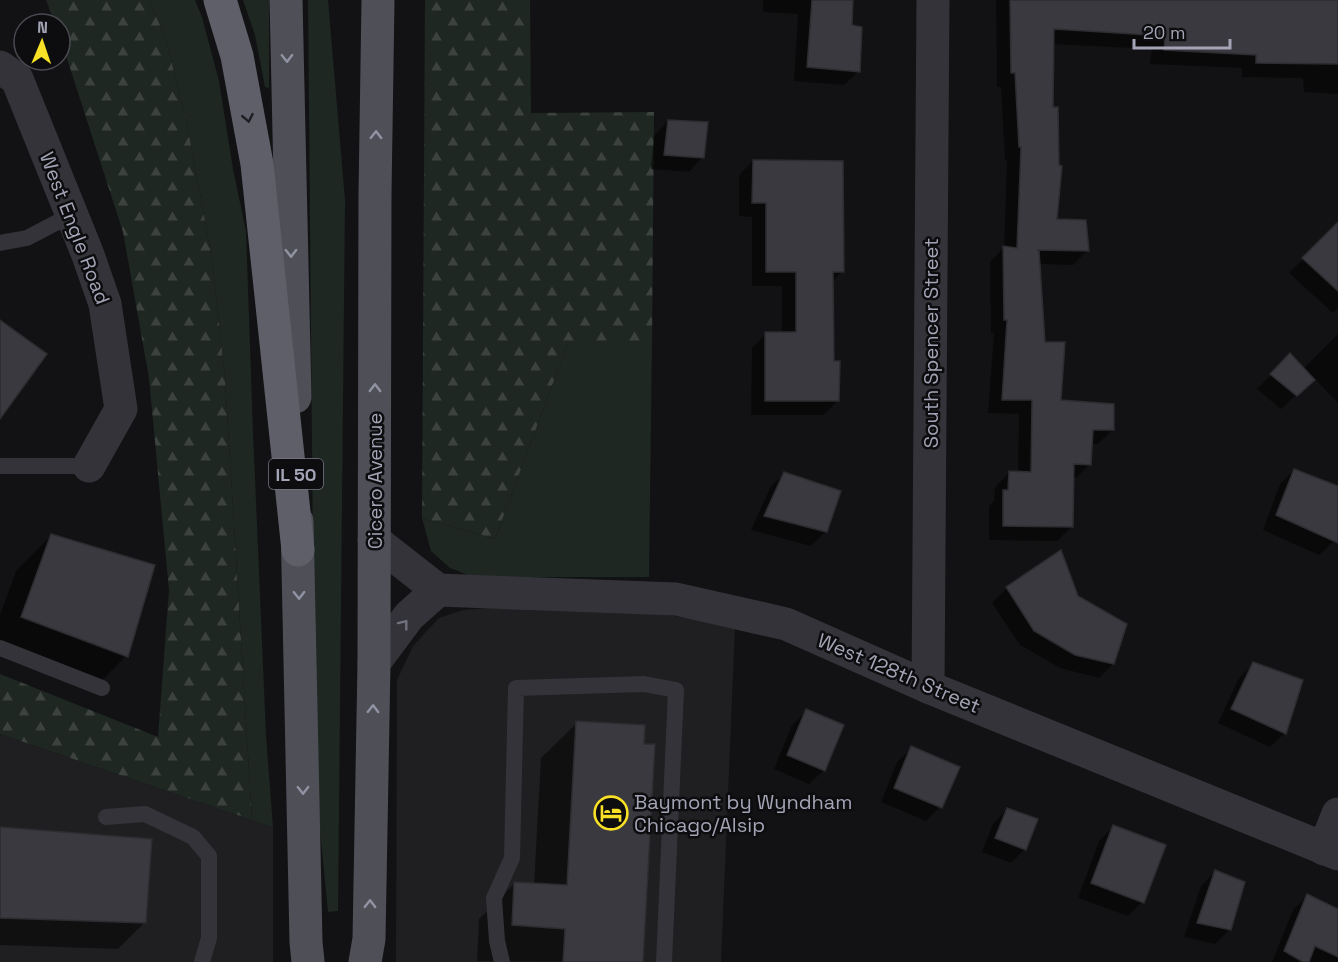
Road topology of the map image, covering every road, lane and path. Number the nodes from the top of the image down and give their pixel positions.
1 (220, 0) edge
2 (286, 0) edge
3 (378, 0) edge
4 (933, 0) edge
5 (0, 68) edge
6 (71, 214) junction
7 (0, 243) edge
8 (0, 466) edge
9 (89, 466) joint
10 (374, 540) junction
11 (298, 550) junction
12 (438, 590) junction
13 (0, 648) edge
14 (374, 663) junction
15 (928, 687) junction
16 (102, 688) dead end
17 (1338, 814) edge
18 (106, 817) dead end
19 (1331, 852) edge
20 (202, 962) edge
21 (309, 962) edge
22 (365, 962) edge
23 (502, 962) edge
24 (664, 962) edge

1 -> 11 highway
2 -> 11 main road, IL 50
10 -> 3 main road, Cicero Avenue
4 - 15 street, South Spencer Street
5 - 6 street, West Engle Road
6 - 7 lane
6 - 9 street, West Engle Road
8 - 9 lane
10 - 12 street
10 - 14 main road, Cicero Avenue
11 -> 21 main road, IL 50
14 -> 12 street
12 - 15 street, West 128th Street
13 - 16 lane
22 -> 14 main road, Cicero Avenue
15 - 19 street, West 128th Street
17 - 19 street
18 - 20 lane
23 - 24 lane

